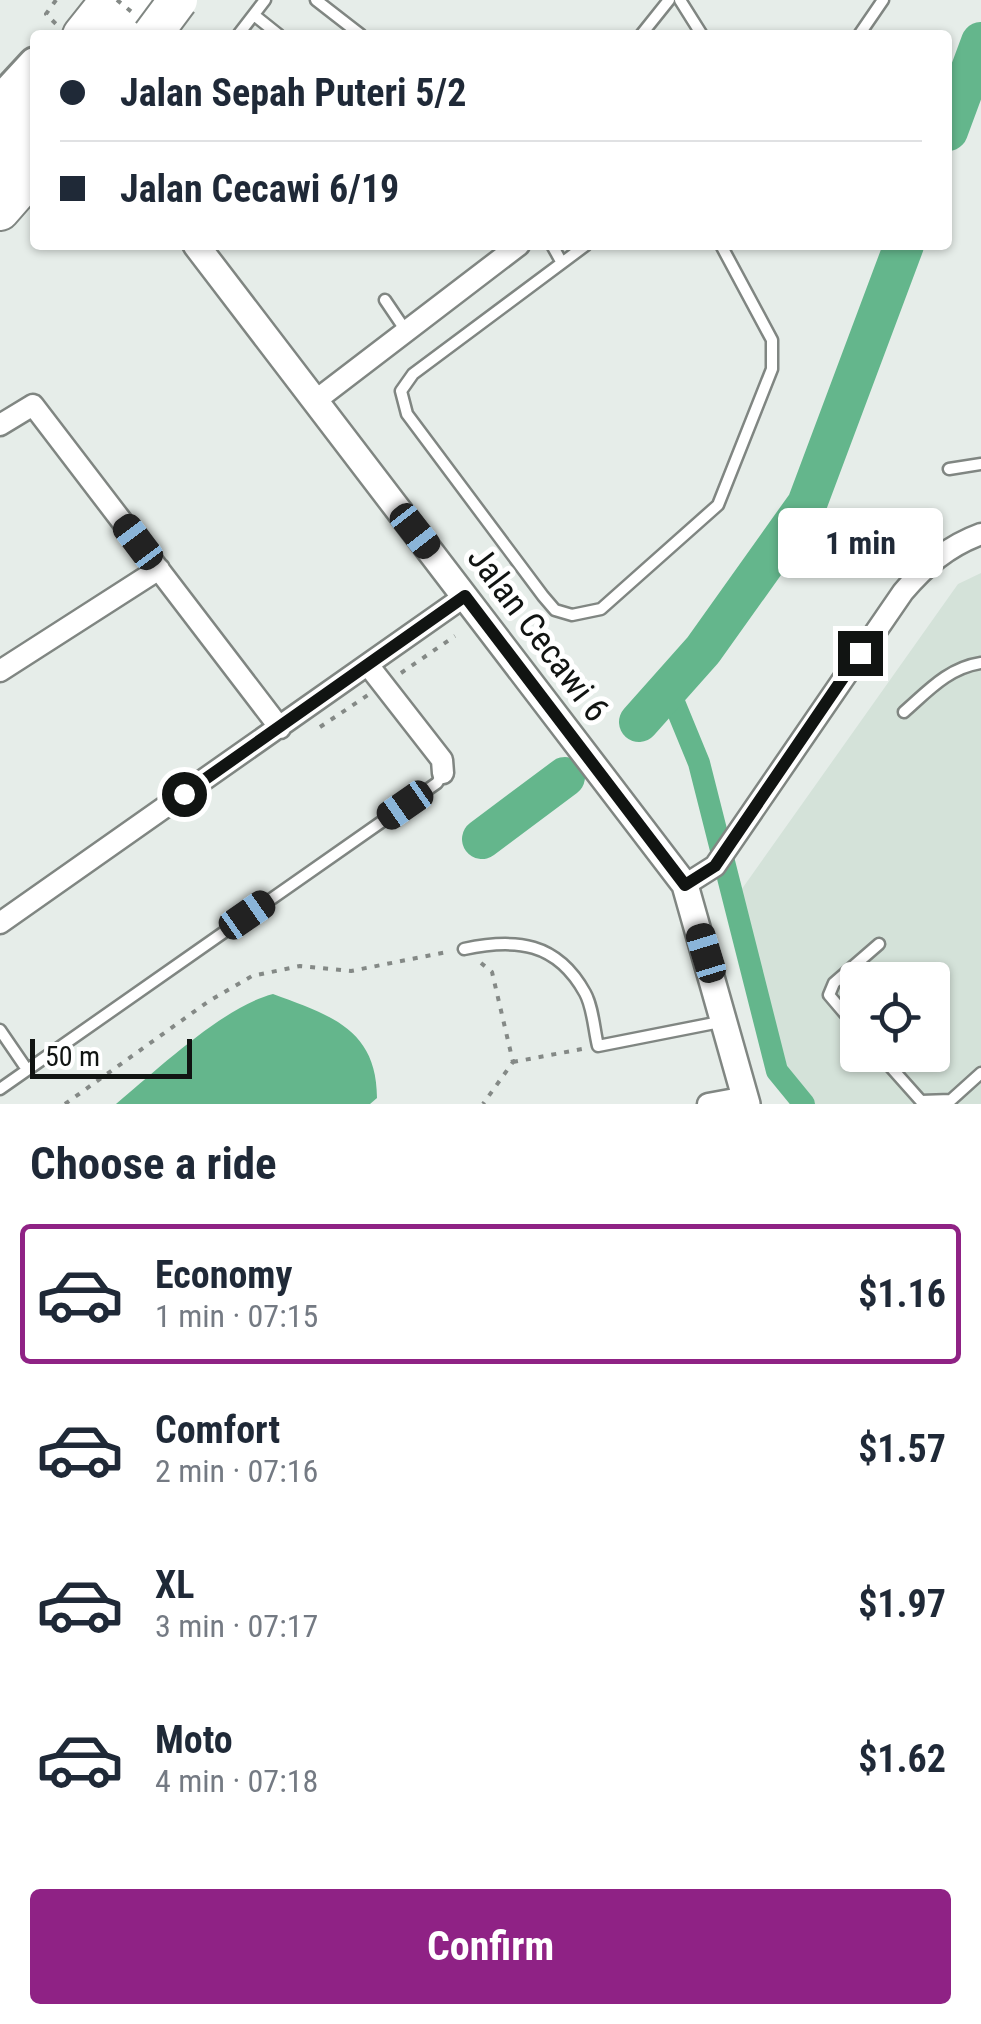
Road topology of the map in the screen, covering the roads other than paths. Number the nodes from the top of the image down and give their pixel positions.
1 (91, 0) edge
2 (142, 0) edge
3 (178, 0) edge
4 (265, 0) edge
5 (316, 0) edge
6 (669, 0) edge
7 (680, 0) edge
8 (884, 0) edge
9 (254, 14) junction
10 (96, 26) edge
11 (242, 30) edge
12 (273, 30) edge
13 (355, 30) edge
14 (646, 30) edge
15 (699, 30) edge
16 (862, 30) edge
17 (30, 69) edge
18 (0, 102) edge
19 (30, 105) edge
20 (30, 133) edge
21 (9, 161) edge
22 (0, 211) edge
23 (200, 250) edge
24 (512, 250) edge
25 (555, 250) edge
26 (579, 250) edge
27 (723, 250) edge
28 (562, 263) junction
29 (384, 300) dead end
30 (406, 331) junction
31 (315, 401) junction
32 (0, 425) edge
33 (981, 464) edge
34 (949, 469) dead end
35 (981, 534) edge
36 (159, 570) junction
37 (465, 596) junction
38 (981, 663) edge
39 (368, 666) junction
40 (0, 672) edge
41 (904, 712) dead end
42 (280, 728) junction
43 (442, 773) joint
44 (685, 885) junction
45 (0, 923) edge
46 (879, 944) dead end
47 (464, 948) road end
48 (858, 962) edge
49 (840, 978) edge
50 (840, 1007) edge
51 (726, 1021) junction
52 (0, 1030) edge
53 (26, 1068) junction
54 (895, 1072) edge
55 (981, 1074) edge
56 (0, 1089) edge
57 (747, 1100) edge
58 (708, 1104) edge

1 - 10 main road
2 - 10 main road
3 - 10 highway, bridge
4 - 9 lane
5 - 13 lane
6 - 14 lane
7 - 15 lane
8 - 16 lane
9 - 11 lane
9 - 12 lane
17 - 18 main road
19 - 21 highway
20 - 21 main road
21 - 22 highway
23 - 31 street, Jalan Cecawi 6
24 - 30 street
25 - 28 lane
26 - 28 lane
27 - 28 lane
29 - 30 lane
30 - 31 street
31 - 37 street, Jalan Cecawi 6
32 - 36 street
33 - 34 lane
35 - 44 street
36 - 40 street
36 - 42 street
37 - 39 street
37 - 44 street, Jalan Cecawi 6
38 - 41 lane
39 - 42 street
39 - 43 street
42 - 45 street
43 - 53 lane
44 - 51 street, Jalan Cecawi 6
46 - 48 lane
47 - 51 lane
49 - 50 lane
51 - 57 street, Jalan Cecawi 6
52 - 53 lane
53 - 56 lane
54 - 55 lane
57 - 58 street

